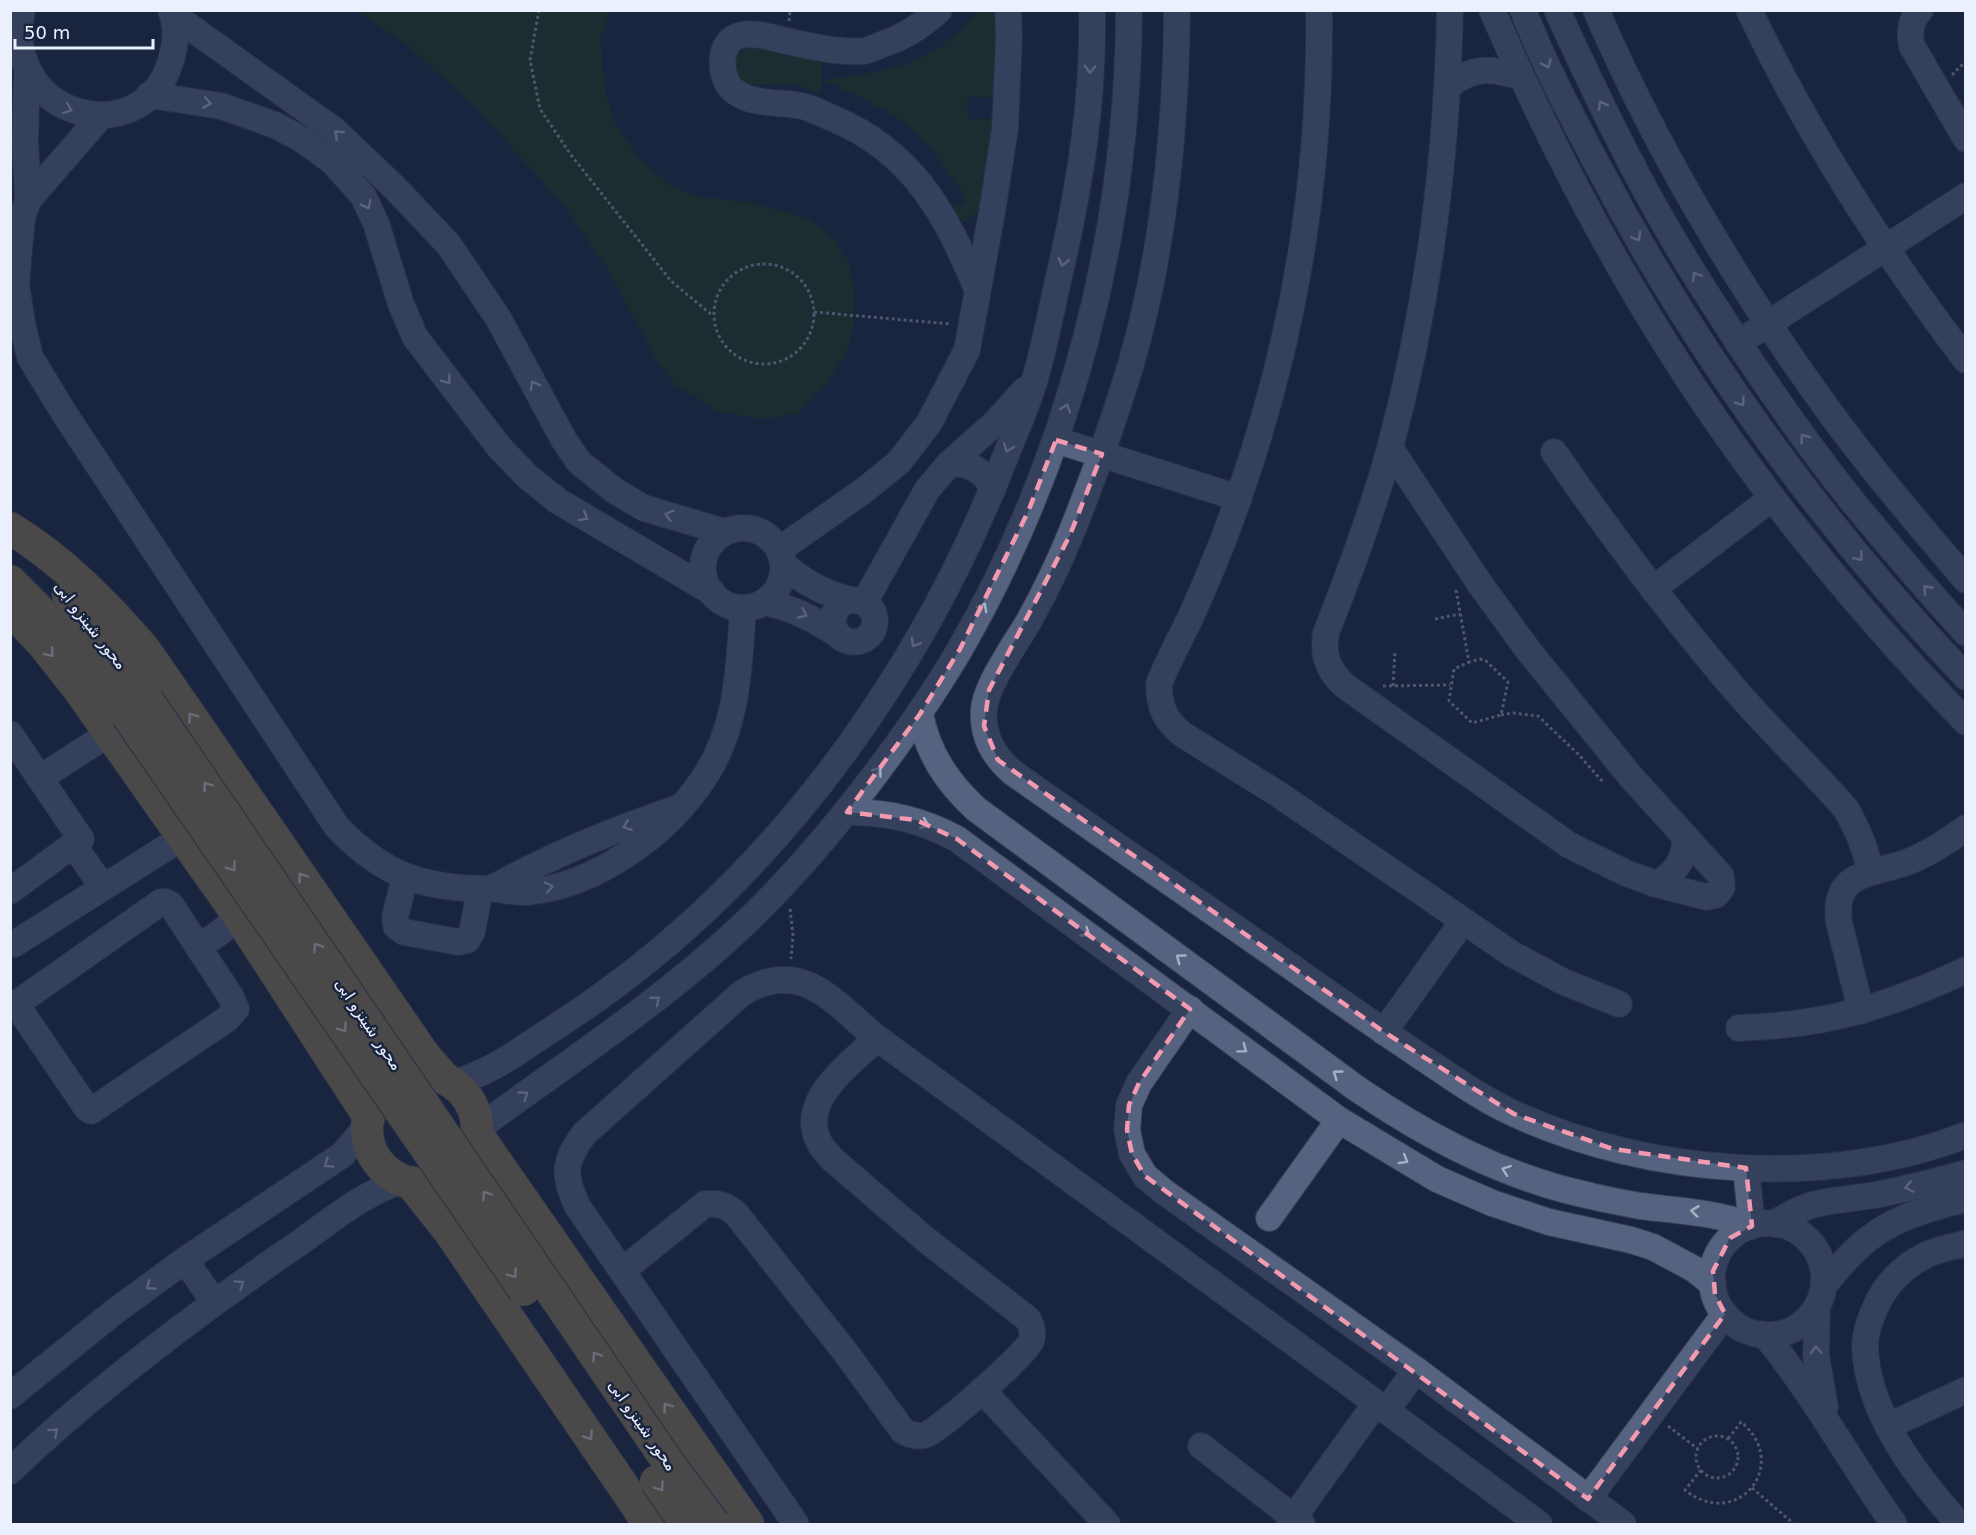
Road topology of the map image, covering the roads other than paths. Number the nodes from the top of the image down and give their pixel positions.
1 (22, 10) edge
2 (939, 10) edge
3 (1008, 10) edge
4 (1092, 10) edge
5 (1129, 10) edge
6 (1177, 10) edge
7 (1319, 10) edge
8 (1450, 10) edge
9 (1492, 10) edge
10 (1523, 10) edge
11 (1557, 10) edge
12 (1596, 10) edge
13 (1749, 10) edge
14 (1920, 10) edge
15 (171, 12) edge
16 (27, 75) junction
17 (1521, 77) junction
18 (1449, 86) junction
19 (149, 95) junction
20 (101, 116) junction
21 (1965, 139) edge
22 (1965, 196) edge
23 (28, 200) junction
24 (1885, 248) junction
25 (977, 289) junction
26 (1768, 324) junction
27 (1738, 343) junction
28 (1965, 360) edge
29 (1036, 377) junction
30 (1056, 440) junction
31 (1390, 448) junction
32 (1554, 452) dead end
33 (1102, 454) junction
34 (949, 464) junction
35 (993, 489) junction
36 (1239, 498) junction
37 (1772, 498) junction
38 (10, 528) edge
39 (725, 532) junction
40 (10, 533) edge
41 (781, 557) junction
42 (1965, 579) edge
43 (10, 581) edge
44 (1653, 590) junction
45 (712, 592) junction
46 (858, 602) junction
47 (754, 605) junction
48 (10, 609) edge
49 (1965, 633) edge
50 (838, 635) junction
51 (1960, 662) edge
52 (1928, 683) junction
53 (920, 714) junction
54 (128, 716) junction
55 (1965, 722) edge
56 (10, 734) edge
57 (40, 778) junction
58 (847, 812) junction
59 (992, 821) junction
60 (789, 822) junction
61 (1965, 828) edge
62 (183, 837) junction
63 (1685, 838) junction
64 (74, 846) junction
65 (818, 848) junction
66 (972, 850) junction
67 (1870, 871) junction
68 (405, 877) junction
69 (1656, 884) junction
70 (103, 887) junction
71 (486, 889) junction
72 (10, 891) edge
73 (716, 900) junction
74 (240, 918) junction
75 (1463, 921) junction
76 (742, 926) junction
77 (14, 944) dead end
78 (199, 947) junction
79 (1965, 970) edge
80 (1619, 1004) dead end
81 (1190, 1009) junction
82 (1861, 1011) junction
83 (1739, 1028) dead end
84 (1383, 1032) junction
85 (877, 1038) junction
86 (449, 1081) junction
87 (368, 1120) junction
88 (1339, 1120) junction
89 (477, 1132) junction
90 (1965, 1135) edge
91 (1746, 1168) junction
92 (1803, 1169) junction
93 (1965, 1173) edge
94 (407, 1181) junction
95 (1873, 1195) junction
96 (1965, 1198) edge
97 (1804, 1207) junction
98 (1269, 1218) dead end
99 (1763, 1225) junction
100 (1885, 1227) junction
101 (1965, 1243) edge
102 (185, 1260) junction
103 (622, 1271) junction
104 (1713, 1284) junction
105 (1820, 1296) junction
106 (213, 1302) junction
107 (1725, 1314) junction
108 (1765, 1335) junction
109 (1416, 1370) junction
110 (982, 1390) junction
111 (1965, 1390) edge
112 (10, 1396) edge
113 (1381, 1407) junction
114 (1888, 1426) junction
115 (1831, 1427) junction
116 (1201, 1446) dead end
117 (10, 1471) edge
118 (1588, 1498) junction
119 (1295, 1522) edge
120 (649, 1524) edge
121 (686, 1524) edge
122 (714, 1524) edge
123 (748, 1524) edge
124 (796, 1524) edge
125 (1107, 1524) edge
126 (1539, 1524) edge
127 (1623, 1524) edge
128 (1894, 1524) edge
129 (1959, 1524) edge

1 - 16 street
2 - 25 street
3 - 25 street
4 -> 29 street
30 -> 5 street
6 - 33 street
7 - 36 street
8 - 18 street
9 - 17 street
10 -> 51 street
27 -> 11 street
12 - 26 street
13 - 24 street
14 - 21 street
15 - 19 street
39 -> 15 street
16 -> 20 street
16 - 23 street
17 - 18 street
17 - 37 street
18 - 31 street
19 - 20 street
19 -> 45 street
20 - 23 street
22 - 24 street
23 - 68 street
24 - 26 street
24 - 28 street
25 - 41 street
26 - 27 street
26 - 42 street
49 -> 27 street
29 - 34 street
29 -> 35 street
30 - 33 street
53 -> 30 street
31 - 63 street
31 - 69 street
32 - 44 street
33 - 36 street
33 - 84 street
34 - 35 street
34 - 46 street
35 -> 60 street
36 - 75 street
37 - 44 street
37 - 52 street
86 -> 38 main road, محور شينزو ابى
39 - 41 street
39 - 45 street
40 - 54 main road, محور شينزو ابى
41 - 46 street
41 - 47 street
43 - 54 main road, محور شينزو ابى
44 - 67 street
45 - 47 street
46 - 50 street
46 - 50 street
47 -> 50 street
47 - 71 street
48 -> 54 main road, محور شينزو ابى
51 - 52 street
52 - 55 street
58 -> 53 street
53 - 59 street
54 - 57 street
54 - 62 main road, محور شينزو ابى
54 -> 121 main road, محور شينزو ابى, bridge
122 -> 54 main road, محور شينزو ابى, bridge
56 - 57 street
57 - 64 street
58 - 65 street
58 -> 66 street
59 - 66 street
99 -> 59 street
60 - 65 street
60 - 73 street
61 - 67 street
62 - 70 street
62 - 74 main road, محور شينزو ابى
63 - 69 street
63 - 69 street
64 - 70 street
64 - 72 street
65 - 76 street
66 -> 81 street
67 - 82 street
68 - 71 street
68 - 71 street
70 - 77 street
73 - 76 street
73 - 86 street
74 - 78 street
74 - 87 main road, محور شينزو ابى
75 - 80 street
75 - 84 street
89 -> 76 street
78 - 78 street
79 - 82 street
81 -> 88 street
81 - 109 street
82 - 83 street
84 - 91 street
85 - 103 street
85 - 110 street
85 - 113 street
86 - 87 main road
86 - 89 main road
87 - 94 main road
87 -> 102 street
88 - 98 street
88 -> 104 street
89 - 94 main road
123 -> 89 main road, محور شينزو ابى
90 - 92 street
91 - 92 street
91 - 99 street
92 - 97 street
93 -> 95 street
106 -> 94 street
94 -> 120 main road
95 - 97 street
95 - 100 street
96 - 100 street
97 - 99 street
99 - 104 street
99 - 105 street
100 - 105 street
101 - 114 street
102 - 106 street
102 -> 112 street
103 - 110 street
103 - 124 street
104 - 107 street
105 - 108 street
115 -> 105 street
117 -> 106 street
107 - 108 street
107 - 118 street
108 - 115 street
109 - 113 street
109 - 118 street
110 - 125 street
111 - 114 street
113 - 119 street
113 - 126 street
114 - 129 street
115 - 128 street
116 - 119 street
118 - 127 street

